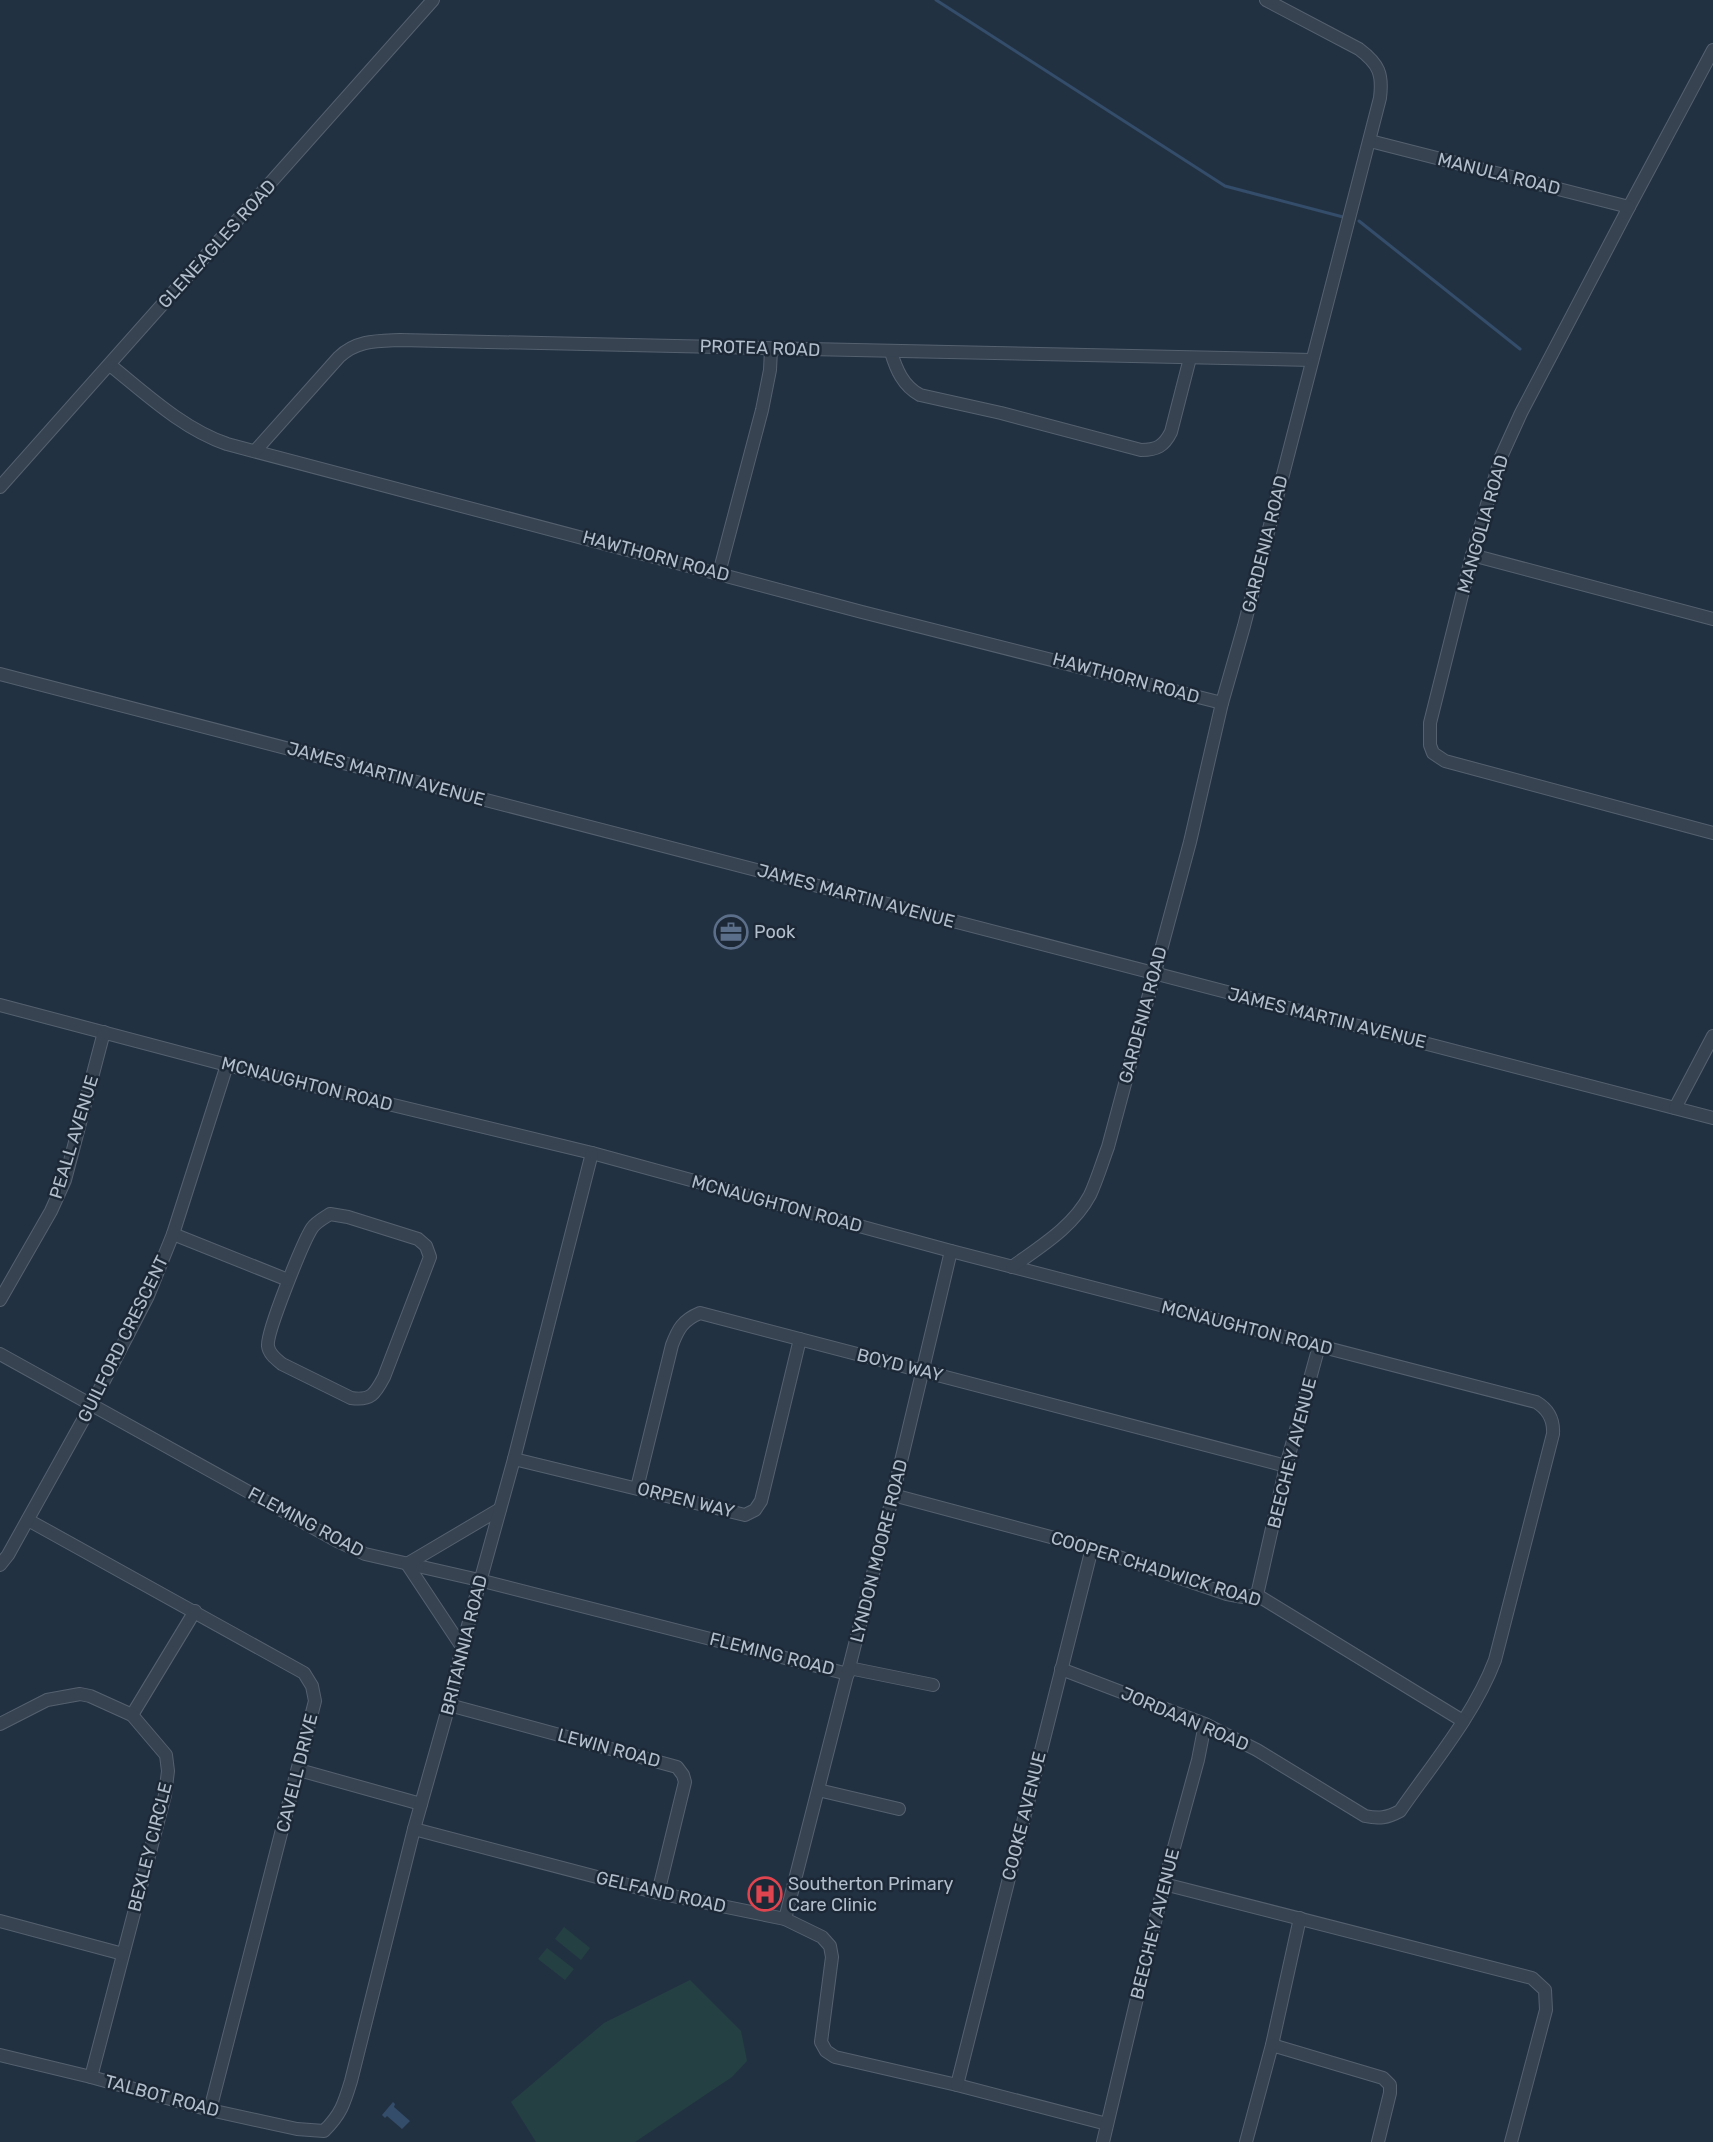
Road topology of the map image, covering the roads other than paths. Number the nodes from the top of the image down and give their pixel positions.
1 (433, 0) edge
2 (1266, 0) edge
3 (1713, 50) edge
4 (1370, 141) junction
5 (1629, 207) junction
6 (771, 349) junction
7 (891, 352) junction
8 (1190, 358) junction
9 (1312, 360) junction
10 (110, 365) junction
11 (256, 450) junction
12 (0, 486) edge
13 (1472, 555) junction
14 (719, 573) junction
15 (1713, 619) edge
16 (0, 674) edge
17 (1222, 703) junction
18 (1713, 833) edge
19 (1154, 974) junction
20 (0, 1005) edge
21 (104, 1032) junction
22 (1713, 1036) edge
23 (227, 1065) junction
24 (1675, 1108) junction
25 (1713, 1118) edge
26 (592, 1153) junction
27 (173, 1234) junction
28 (951, 1251) junction
29 (1012, 1267) junction
30 (288, 1280) junction
31 (0, 1300) edge
32 (800, 1339) junction
33 (1319, 1346) junction
34 (0, 1354) edge
35 (922, 1370) junction
36 (92, 1404) junction
37 (514, 1459) junction
38 (1286, 1466) junction
39 (637, 1488) junction
40 (893, 1495) junction
41 (500, 1509) junction
42 (27, 1520) junction
43 (1092, 1548) junction
44 (407, 1564) junction
45 (0, 1565) edge
46 (479, 1580) junction
47 (1257, 1595) junction
48 (195, 1611) junction
49 (462, 1647) junction
50 (1061, 1669) junction
51 (849, 1671) junction
52 (933, 1684) dead end
53 (449, 1705) junction
54 (132, 1715) junction
55 (1463, 1721) junction
56 (0, 1724) edge
57 (1205, 1724) junction
58 (299, 1770) junction
59 (818, 1790) junction
60 (421, 1804) junction
61 (899, 1809) dead end
62 (414, 1829) junction
63 (1164, 1884) junction
64 (658, 1893) junction
65 (1300, 1918) junction
66 (785, 1919) junction
67 (0, 1921) edge
68 (123, 1954) junction
69 (1272, 2045) junction
70 (0, 2055) edge
71 (92, 2077) junction
72 (957, 2085) junction
73 (210, 2110) junction
74 (1107, 2124) junction
75 (324, 2131) joint
76 (1103, 2142) edge
77 (1246, 2142) edge
78 (1378, 2142) edge
79 (1511, 2142) edge

1 - 10 street, GLENEAGLES ROAD
2 - 4 street, GARDENIA ROAD
3 - 5 street, MANGOLIA ROAD
4 - 5 street, MANULA ROAD
4 - 9 street, GARDENIA ROAD
5 - 13 street, MANGOLIA ROAD
6 - 7 street, PROTEA ROAD
6 - 11 street, PROTEA ROAD
6 - 14 street
7 - 8 street, PROTEA ROAD
7 - 8 street
8 - 9 street, PROTEA ROAD
9 - 17 street, GARDENIA ROAD
10 - 11 street, HAWTHORN ROAD
10 - 12 street, GLENEAGLES ROAD
11 - 14 street, HAWTHORN ROAD
13 - 15 street
13 - 18 street, MANGOLIA ROAD
14 - 17 street, HAWTHORN ROAD
16 - 19 street, JAMES MARTIN AVENUE
17 - 19 street, GARDENIA ROAD
19 - 24 street, JAMES MARTIN AVENUE
19 - 29 street, GARDENIA ROAD
20 - 21 street, MCNAUGHTON ROAD
21 - 23 street, MCNAUGHTON ROAD
21 - 31 street, PEALL AVENUE
22 - 24 street
23 - 26 street, MCNAUGHTON ROAD
23 - 27 street, GUILFORD CRESCENT
24 - 25 street, JAMES MARTIN AVENUE
26 - 28 street, MCNAUGHTON ROAD
26 - 37 street, BRITANNIA ROAD
27 - 30 street
27 - 36 street, GUILFORD CRESCENT
28 - 29 street, MCNAUGHTON ROAD
28 - 35 street, LYNDON MOORE ROAD
29 - 33 street, MCNAUGHTON ROAD
30 - 30 street
32 - 35 street, BOYD WAY
32 - 39 street, BOYD WAY
32 - 39 street, ORPEN WAY
33 - 38 street, BEECHEY AVENUE
33 - 55 street, MCNAUGHTON ROAD
34 - 36 street, FLEMING ROAD
35 - 38 street, BOYD WAY
35 - 40 street, LYNDON MOORE ROAD
36 - 42 street, GUILFORD CRESCENT
36 - 44 street, FLEMING ROAD
37 - 39 street, ORPEN WAY
37 - 41 street, BRITANNIA ROAD
38 - 47 street, BEECHEY AVENUE
40 - 43 street, COOPER CHADWICK ROAD
40 - 51 street, LYNDON MOORE ROAD
41 - 44 street
41 - 46 street, BRITANNIA ROAD
42 - 45 street, GUILFORD CRESCENT
42 - 48 street, CAVELL DRIVE
43 - 47 street, COOPER CHADWICK ROAD
43 - 50 street, COOKE AVENUE
44 - 46 street, FLEMING ROAD
44 - 49 street
46 - 49 street, BRITANNIA ROAD
46 - 51 street, FLEMING ROAD
47 - 55 street, COOPER CHADWICK ROAD
48 - 54 street
48 - 58 street, CAVELL DRIVE
49 - 53 street, BRITANNIA ROAD
50 - 57 street, JORDAAN ROAD
50 - 72 street, COOKE AVENUE
51 - 52 street, FLEMING ROAD
51 - 59 street, LYNDON MOORE ROAD
53 - 60 street, BRITANNIA ROAD
53 - 64 street, LEWIN ROAD
54 - 56 street, BEXLEY CIRCLE
54 - 68 street, BEXLEY CIRCLE
55 - 57 street, JORDAAN ROAD
57 - 63 street, BEECHEY AVENUE
58 - 60 street
58 - 73 street, CAVELL DRIVE
59 - 61 street
59 - 66 street, LYNDON MOORE ROAD
60 - 62 street, BRITANNIA ROAD
62 - 64 street, GELFAND ROAD
62 - 75 street, BRITANNIA ROAD
63 - 65 street
63 - 74 street, BEECHEY AVENUE
64 - 66 street, GELFAND ROAD
65 - 69 street
65 - 79 street
66 - 72 street, GELFAND ROAD
67 - 68 street
68 - 71 street, BEXLEY CIRCLE
69 - 77 street
69 - 78 street
70 - 71 street, TALBOT ROAD
71 - 73 street, TALBOT ROAD
72 - 74 street, GELFAND ROAD
73 - 75 street, TALBOT ROAD
74 - 76 street, BEECHEY AVENUE

